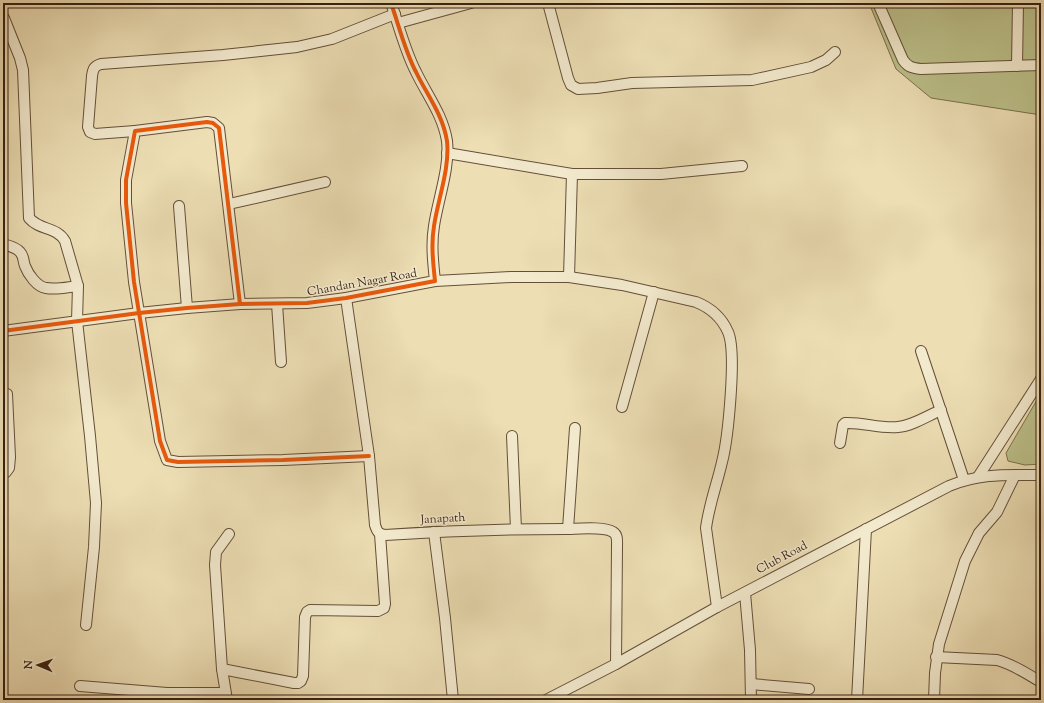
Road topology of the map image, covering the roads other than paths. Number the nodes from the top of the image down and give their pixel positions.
1 (391, 3) edge
2 (471, 3) edge
3 (548, 3) edge
4 (878, 3) edge
5 (1018, 3) edge
6 (4, 18) dead end
7 (397, 19) junction
8 (834, 52) dead end
9 (1041, 65) edge
10 (1017, 66) junction
11 (135, 131) junction
12 (447, 153) junction
13 (742, 166) dead end
14 (572, 174) junction
15 (326, 182) dead end
16 (229, 204) junction
17 (179, 206) dead end
18 (3, 244) edge
19 (570, 277) junction
20 (435, 280) junction
21 (78, 286) junction
22 (654, 292) junction
23 (346, 298) junction
24 (240, 304) junction
25 (277, 304) junction
26 (187, 308) junction
27 (139, 313) junction
28 (77, 321) junction
29 (3, 331) edge
30 (921, 351) dead end
31 (281, 362) dead end
32 (1041, 379) edge
33 (7, 394) dead end
34 (622, 407) dead end
35 (941, 410) junction
36 (575, 428) dead end
37 (512, 436) dead end
38 (840, 443) dead end
39 (368, 456) junction
40 (3, 474) edge
41 (1015, 475) junction
42 (1041, 475) edge
43 (978, 477) junction
44 (964, 480) junction
45 (568, 528) junction
46 (516, 529) junction
47 (866, 529) junction
48 (434, 532) junction
49 (229, 534) dead end
50 (380, 534) junction
51 (745, 593) junction
52 (717, 607) junction
53 (86, 625) dead end
54 (936, 658) junction
55 (616, 664) junction
56 (222, 669) junction
57 (1041, 682) edge
58 (751, 684) junction
59 (80, 686) dead end
60 (809, 689) dead end
61 (226, 696) edge
62 (453, 700) edge
63 (546, 700) edge
64 (751, 700) edge
65 (857, 700) edge
66 (934, 700) edge

1 - 7 street, Chandan Nagar Road
2 - 7 street
3 - 8 street
4 - 10 street
5 - 10 street
6 - 21 street
7 - 11 street
7 - 12 street, Chandan Nagar Road
9 - 10 street
11 - 16 street
11 - 27 street
12 - 14 street
12 - 20 street, Chandan Nagar Road
13 - 14 street
14 - 19 street
15 - 16 street
16 - 24 street
17 - 26 street
18 - 21 street
19 - 20 street
19 - 22 street
20 - 23 street, Chandan Nagar Road
21 - 28 street
22 - 34 street
22 - 52 street
23 - 25 street, Chandan Nagar Road
23 - 39 street
24 - 25 street, Chandan Nagar Road
24 - 26 street, Chandan Nagar Road
25 - 31 street
26 - 27 street, Chandan Nagar Road
27 - 28 street, Chandan Nagar Road
27 - 39 street
28 - 29 street, Chandan Nagar Road
28 - 53 street
30 - 35 street
32 - 43 street
33 - 40 street
35 - 38 street
35 - 44 street
36 - 45 street
37 - 46 street
39 - 50 street
41 - 42 street, Club Road
41 - 43 street, Club Road
41 - 54 street
43 - 44 street, Club Road
44 - 47 street, Club Road
45 - 46 street, Janapath
45 - 55 street, Janapath
46 - 48 street, Janapath
47 - 51 street, Club Road
47 - 65 street
48 - 50 street, Janapath
48 - 62 street
49 - 56 street
50 - 56 street
51 - 52 street, Club Road
51 - 58 street
52 - 55 street, Club Road
54 - 57 street
54 - 66 street
55 - 63 street, Club Road
56 - 61 street
58 - 60 street
58 - 64 street
59 - 61 street

